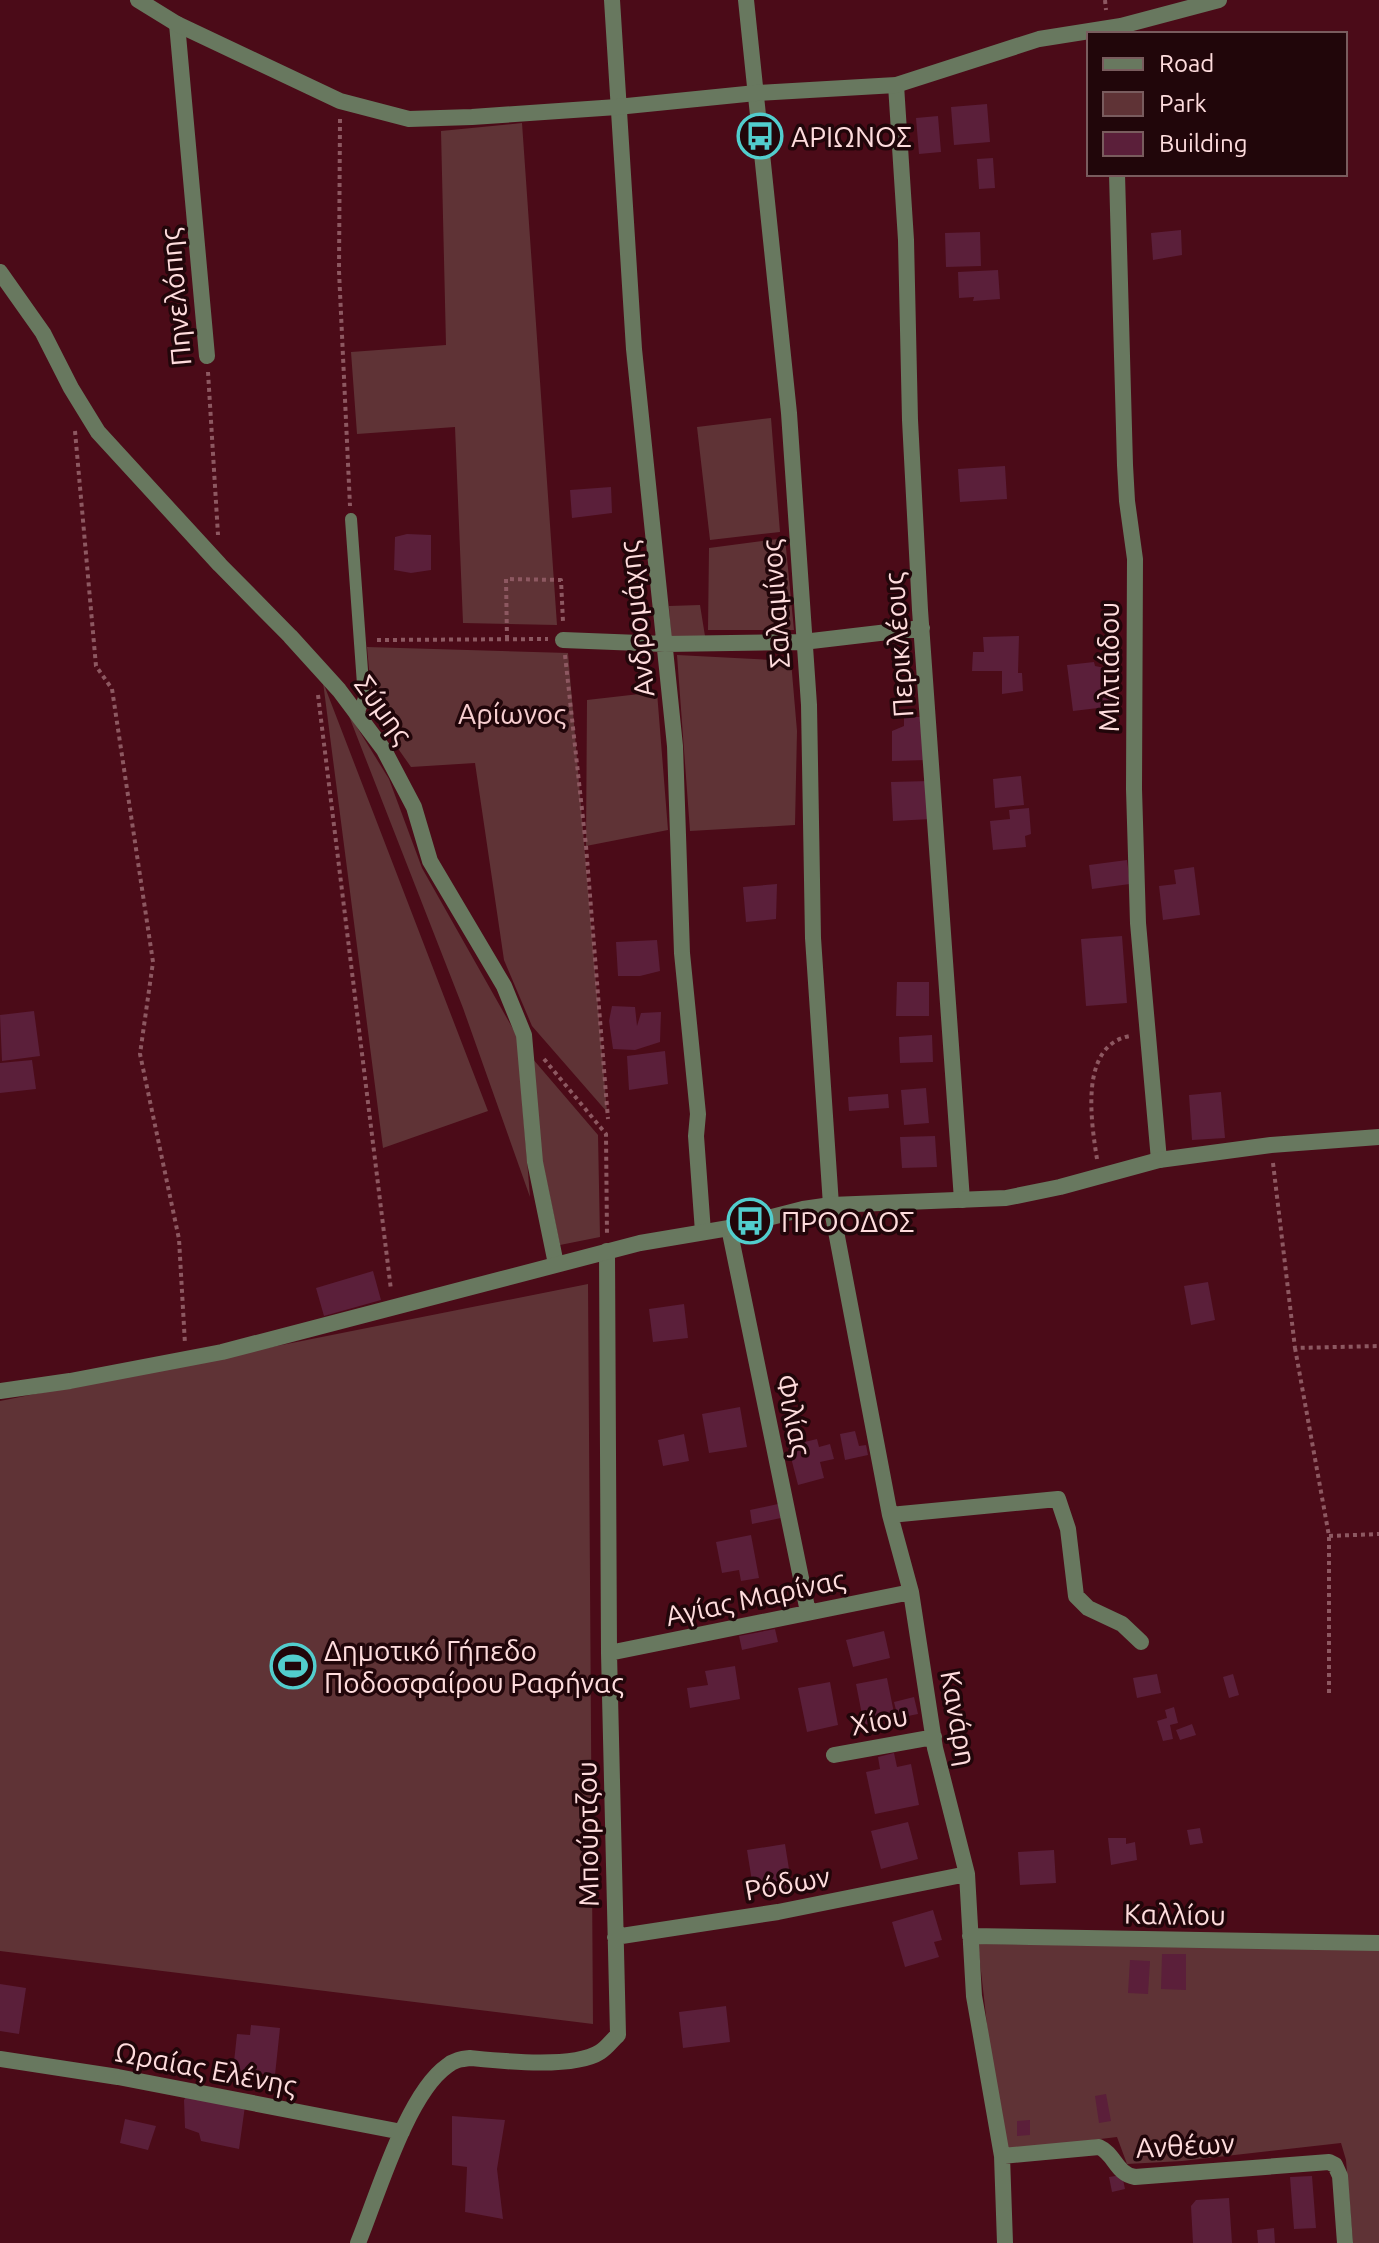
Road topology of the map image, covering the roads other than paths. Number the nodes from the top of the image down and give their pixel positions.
1 (138, 0) edge
2 (612, 0) edge
3 (746, 0) edge
4 (1219, 0) edge
5 (177, 24) junction
6 (1108, 31) edge
7 (1087, 33) edge
8 (896, 85) junction
9 (756, 93) junction
10 (617, 107) junction
11 (1117, 176) edge
12 (0, 272) edge
13 (207, 356) road end
14 (351, 519) road end
15 (922, 628) junction
16 (563, 640) road end
17 (803, 642) junction
18 (665, 644) junction
19 (358, 715) junction
20 (1379, 1137) edge
21 (1159, 1160) junction
22 (962, 1200) junction
23 (831, 1205) junction
24 (729, 1228) junction
25 (703, 1232) junction
26 (607, 1251) junction
27 (556, 1264) junction
28 (0, 1391) edge
29 (890, 1515) junction
30 (911, 1592) junction
31 (808, 1612) junction
32 (1141, 1642) dead end
33 (609, 1653) junction
34 (934, 1737) junction
35 (834, 1755) dead end
36 (967, 1874) junction
37 (970, 1936) junction
38 (615, 1937) junction
39 (1379, 1943) edge
40 (0, 2059) edge
41 (402, 2132) junction
42 (1002, 2156) junction
43 (358, 2243) edge
44 (1005, 2243) edge
45 (1345, 2243) edge

1 - 5 street
2 - 10 street, Ανδρομάχης
3 - 9 street, Σαλαμίνος
4 - 6 street
5 - 10 street
5 - 13 street, Πηνελόπης
7 - 8 street
8 - 9 street
8 - 15 street, Περικλέους
9 - 10 street
9 - 17 street, Σαλαμίνος
10 - 18 street, Ανδρομάχης
11 - 21 street, Μιλτιάδου
12 - 19 street, Σύμης
14 - 19 lane
15 - 17 street
15 - 22 street, Περικλέους
16 - 18 street
17 - 18 street
17 - 23 street, Σαλαμίνος
18 - 25 street, Ανδρομάχης
19 - 27 street, Σύμης
20 - 21 street
21 - 22 street
22 - 23 street
23 - 24 street
23 - 29 street, Κανάρη
24 - 25 street
24 - 31 street, Φιλίας
25 - 26 street
26 - 27 street
26 - 33 street, Μπούρτζου
27 - 28 street
29 - 30 street, Κανάρη
29 - 32 street
30 - 31 street, Αγίας Μαρίνας
30 - 34 street, Κανάρη
31 - 33 street, Αγίας Μαρίνας
33 - 38 street, Μπούρτζου
34 - 35 street, Χίου
34 - 36 street, Κανάρη
36 - 37 street, Κανάρη
36 - 38 street, Ρόδων
37 - 39 street, Καλλίου
37 - 42 street, Κανάρη
38 - 41 street, Μπούρτζου
40 - 41 street, Ωραίας Ελένης
41 - 43 street, Μπούρτζου
42 - 44 street, Κανάρη
42 - 45 street, Ανθέων

